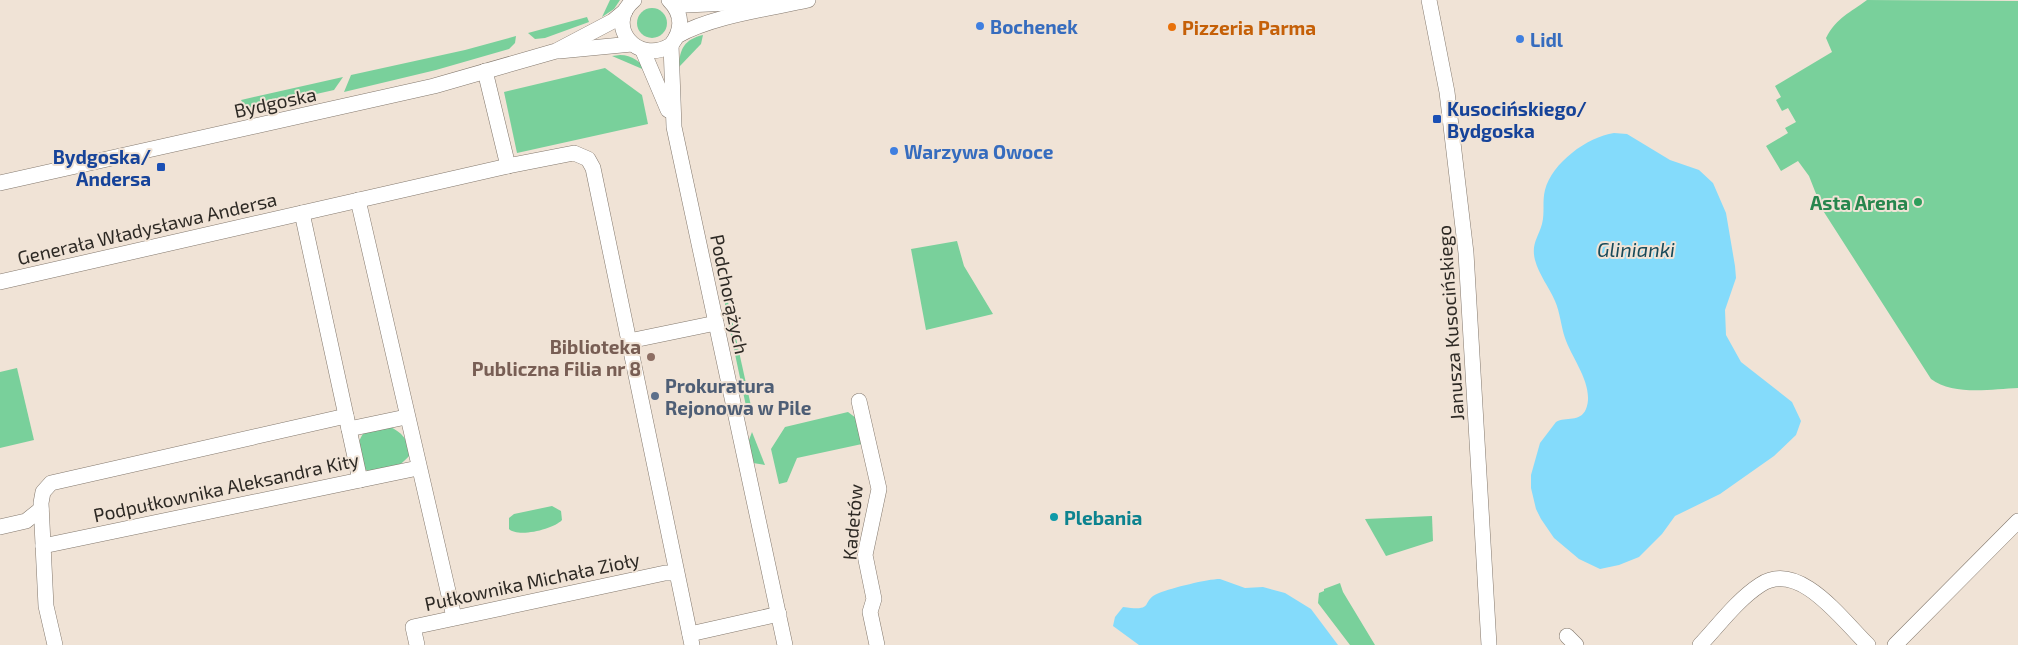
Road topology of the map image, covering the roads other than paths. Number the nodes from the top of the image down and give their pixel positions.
1 (669, 0) edge
2 (787, 0) edge
3 (808, 0) edge
4 (1429, 0) edge
5 (746, 1) edge
6 (629, 4) edge
7 (674, 41) junction
8 (638, 48) junction
9 (556, 51) junction
10 (485, 71) junction
11 (674, 127) junction
12 (508, 166) junction
13 (0, 183) edge
14 (358, 200) junction
15 (302, 213) junction
16 (0, 282) edge
17 (716, 323) junction
18 (629, 341) junction
19 (859, 401) dead end
20 (406, 416) junction
21 (348, 422) junction
22 (418, 468) junction
23 (360, 480) junction
24 (41, 509) junction
25 (2018, 521) edge
26 (0, 527) edge
27 (42, 546) junction
28 (676, 573) junction
29 (779, 614) junction
30 (454, 617) junction
31 (691, 640) edge
32 (55, 645) edge
33 (417, 645) edge
34 (785, 645) edge
35 (877, 645) edge
36 (1489, 645) edge
37 (1700, 645) edge
38 (1868, 645) edge
39 (1895, 645) edge

1 - 5 street
1 - 7 street, Podchorążych
2 - 5 street
3 - 7 street
4 - 36 street, Janusza Kusocińskiego
6 - 8 street, Podchorążych
6 - 9 street, Bydgoska
7 - 8 street, Bydgoska
7 - 11 street, Podchorążych
8 - 9 street, Bydgoska
8 - 11 street, Podchorążych
9 - 10 street, Bydgoska
10 - 12 street
10 - 13 street, Bydgoska
11 - 17 street, Podchorążych
12 - 14 street, Generała Władysława Andersa
12 - 18 street, Generała Władysława Andersa
14 - 15 street, Generała Władysława Andersa
14 - 20 street
15 - 16 street, Generała Władysława Andersa
15 - 21 street, Generała Władysława Andersa
17 - 18 street
17 - 29 street, Podchorążych
18 - 28 street, Generała Władysława Andersa
19 - 35 street, Kadetów
20 - 21 street
20 - 22 street
21 - 23 street, Generała Władysława Andersa
21 - 24 street
22 - 23 street, Podpułkownika Aleksandra Kity
22 - 30 street
23 - 27 street, Podpułkownika Aleksandra Kity
24 - 26 street
24 - 27 street
25 - 39 street
27 - 32 street
28 - 30 street, Pułkownika Michała Zioły
28 - 31 street, Generała Władysława Andersa
29 - 31 street
29 - 34 street, Podchorążych
30 - 33 street, Pułkownika Michała Zioły
37 - 38 street

